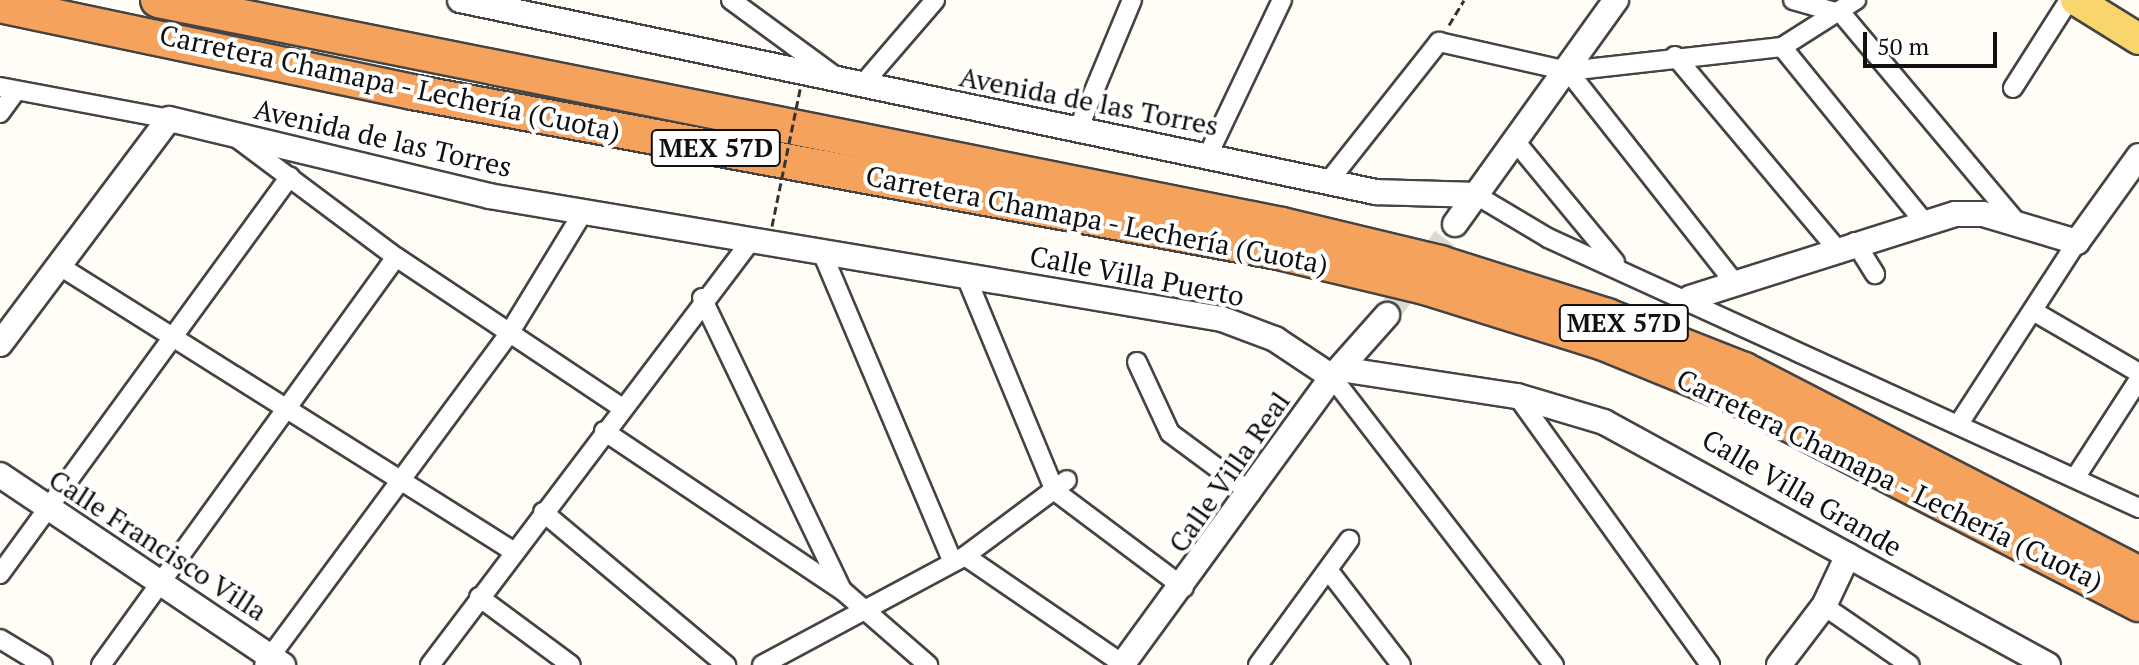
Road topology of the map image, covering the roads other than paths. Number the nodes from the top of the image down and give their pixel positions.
1 (158, 0) edge
2 (460, 0) edge
3 (731, 0) edge
4 (935, 0) edge
5 (1132, 0) edge
6 (1282, 0) edge
7 (1616, 0) edge
8 (1793, 0) edge
9 (1856, 0) edge
10 (2069, 0) edge
11 (2076, 0) edge
12 (494, 4) edge
13 (0, 5) edge
14 (756, 7) edge
15 (1842, 14) junction
16 (2139, 39) edge
17 (1782, 47) junction
18 (1675, 56) junction
19 (1568, 71) junction
20 (838, 79) junction
21 (862, 85) junction
22 (2013, 88) dead end
23 (8, 89) edge
24 (0, 113) edge
25 (169, 119) junction
26 (229, 132) junction
27 (1077, 132) junction
28 (1515, 141) junction
29 (1208, 155) junction
30 (2139, 156) edge
31 (290, 177) junction
32 (1328, 182) junction
33 (1476, 195) junction
34 (584, 211) junction
35 (1924, 222) junction
36 (1455, 224) tunnel mouth
37 (2021, 227) junction
38 (762, 232) junction
39 (2077, 242) junction
40 (1845, 245) junction
41 (821, 250) junction
42 (396, 257) junction
43 (58, 265) junction
44 (1618, 265) junction
45 (965, 274) junction
46 (1875, 274) dead end
47 (1735, 283) junction
48 (702, 298) junction
49 (1690, 298) junction
50 (2033, 311) junction
51 (1387, 315) tunnel mouth
52 (510, 332) junction
53 (173, 342) junction
54 (0, 344) edge
55 (1137, 362) dead end
56 (1336, 373) junction
57 (2139, 376) edge
58 (1517, 396) junction
59 (622, 408) junction
60 (289, 412) junction
61 (1960, 422) junction
62 (604, 431) junction
63 (0, 475) edge
64 (2077, 475) junction
65 (403, 482) junction
66 (1061, 486) junction
67 (1251, 493) junction
68 (2139, 508) edge
69 (51, 511) junction
70 (543, 512) junction
71 (1349, 540) dead end
72 (513, 551) junction
73 (1848, 555) junction
74 (959, 559) junction
75 (1329, 571) junction
76 (0, 574) edge
77 (2139, 574) edge
78 (162, 584) junction
79 (1184, 588) junction
80 (843, 591) junction
81 (479, 597) junction
82 (2139, 604) edge
83 (1824, 606) junction
84 (865, 615) junction
85 (0, 639) edge
86 (273, 662) edge
87 (1122, 664) edge
88 (43, 665) edge
89 (101, 665) edge
90 (430, 665) edge
91 (571, 665) edge
92 (726, 665) edge
93 (762, 665) edge
94 (928, 665) edge
95 (1258, 665) edge
96 (1401, 665) edge
97 (1554, 665) edge
98 (1710, 665) edge
99 (1779, 665) edge
100 (1910, 665) edge
101 (2048, 665) edge

1 - 77 highway, Carretera Chamapa - Lechería (Cuota) / MEX 57D
2 - 12 street, Avenida de las Torres
3 - 14 street
4 - 21 street
5 - 27 street
6 - 29 street
7 - 19 street
8 - 15 street
9 - 15 street
10 - 22 street
11 - 16 main road
12 - 20 street, Avenida de las Torres
13 - 82 highway, Carretera Chamapa - Lechería (Cuota) / MEX 57D
14 - 20 street
15 - 17 street
15 - 37 street
17 - 18 street
17 - 35 street
18 - 19 street
18 - 40 street
19 - 28 street
19 - 32 street
19 - 47 street
20 - 21 street, Avenida de las Torres
21 - 27 street, Avenida de las Torres
23 - 24 street
23 - 25 street
25 - 26 street, Avenida de las Torres
25 - 43 street
26 - 31 street
26 - 34 street, Avenida de las Torres
27 - 29 street, Avenida de las Torres
28 - 33 street
28 - 44 street
29 - 32 street, Avenida de las Torres
30 - 39 street
31 - 42 street
31 - 53 street
32 - 33 street, Avenida de las Torres
33 - 36 street
33 - 44 street
34 - 38 street, Avenida de las Torres
34 - 52 street
35 - 37 street
35 - 40 street
37 - 39 street
38 - 41 street, Calle Villa Puerto
38 - 48 street
39 - 50 street
40 - 46 street
40 - 47 street
41 - 45 street, Calle Villa Puerto
41 - 74 street
42 - 52 street
42 - 60 street
43 - 53 street
43 - 54 street
44 - 49 street
45 - 56 street, Calle Villa Puerto
45 - 66 street
47 - 49 street
48 - 59 street
48 - 80 street
49 - 61 street
50 - 57 street
50 - 61 street
51 - 56 street, Calle Villa Real
52 - 59 street
52 - 65 street
53 - 60 street
53 - 69 street
55 - 67 street
56 - 58 street, Calle Villa Grande
56 - 67 street, Calle Villa Real
56 - 97 street
57 - 64 street
58 - 73 street, Calle Villa Grande
58 - 98 street
59 - 62 street
60 - 65 street
60 - 78 street
61 - 64 street
62 - 70 street
62 - 80 street
63 - 69 street, Calle Francisco Villa
64 - 68 street
65 - 72 street
65 - 86 street
66 - 74 street
66 - 79 street
67 - 79 street, Calle Villa Real
69 - 76 street
69 - 78 street, Calle Francisco Villa
70 - 72 street
70 - 92 street
71 - 75 street
72 - 81 street
73 - 83 street
73 - 101 street, Calle Villa Grande
74 - 84 street
74 - 87 street
75 - 95 street
75 - 96 street
78 - 86 street, Calle Francisco Villa
78 - 89 street
79 - 87 street, Calle Villa Real
80 - 84 street
81 - 90 street
81 - 91 street
83 - 99 street
83 - 100 street
84 - 93 street
84 - 94 street
85 - 88 street

